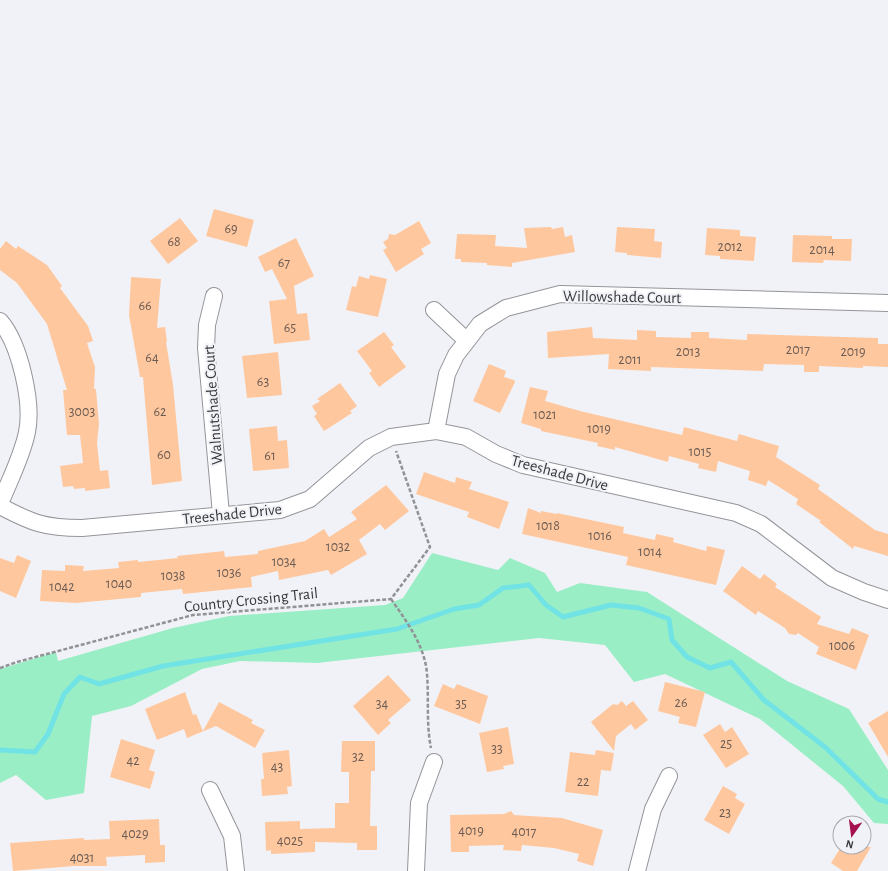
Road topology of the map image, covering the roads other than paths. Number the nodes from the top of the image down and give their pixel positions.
1 (214, 296) dead end
2 (888, 303) edge
3 (434, 310) dead end
4 (0, 321) edge
5 (466, 341) junction
6 (436, 431) junction
7 (0, 505) edge
8 (221, 514) junction
9 (888, 600) edge
10 (434, 762) road end
11 (669, 776) dead end
12 (210, 790) dead end
13 (236, 871) edge
14 (416, 871) edge
15 (637, 871) edge

1 - 8 street, Walnutshade Court
2 - 5 street, Willowshade Court
3 - 5 street
4 - 7 street
5 - 6 street, Willowshade Court
6 - 8 street, Treeshade Drive
6 - 9 street, Treeshade Drive
7 - 8 street, Treeshade Drive
10 - 14 street
11 - 15 street
12 - 13 street

